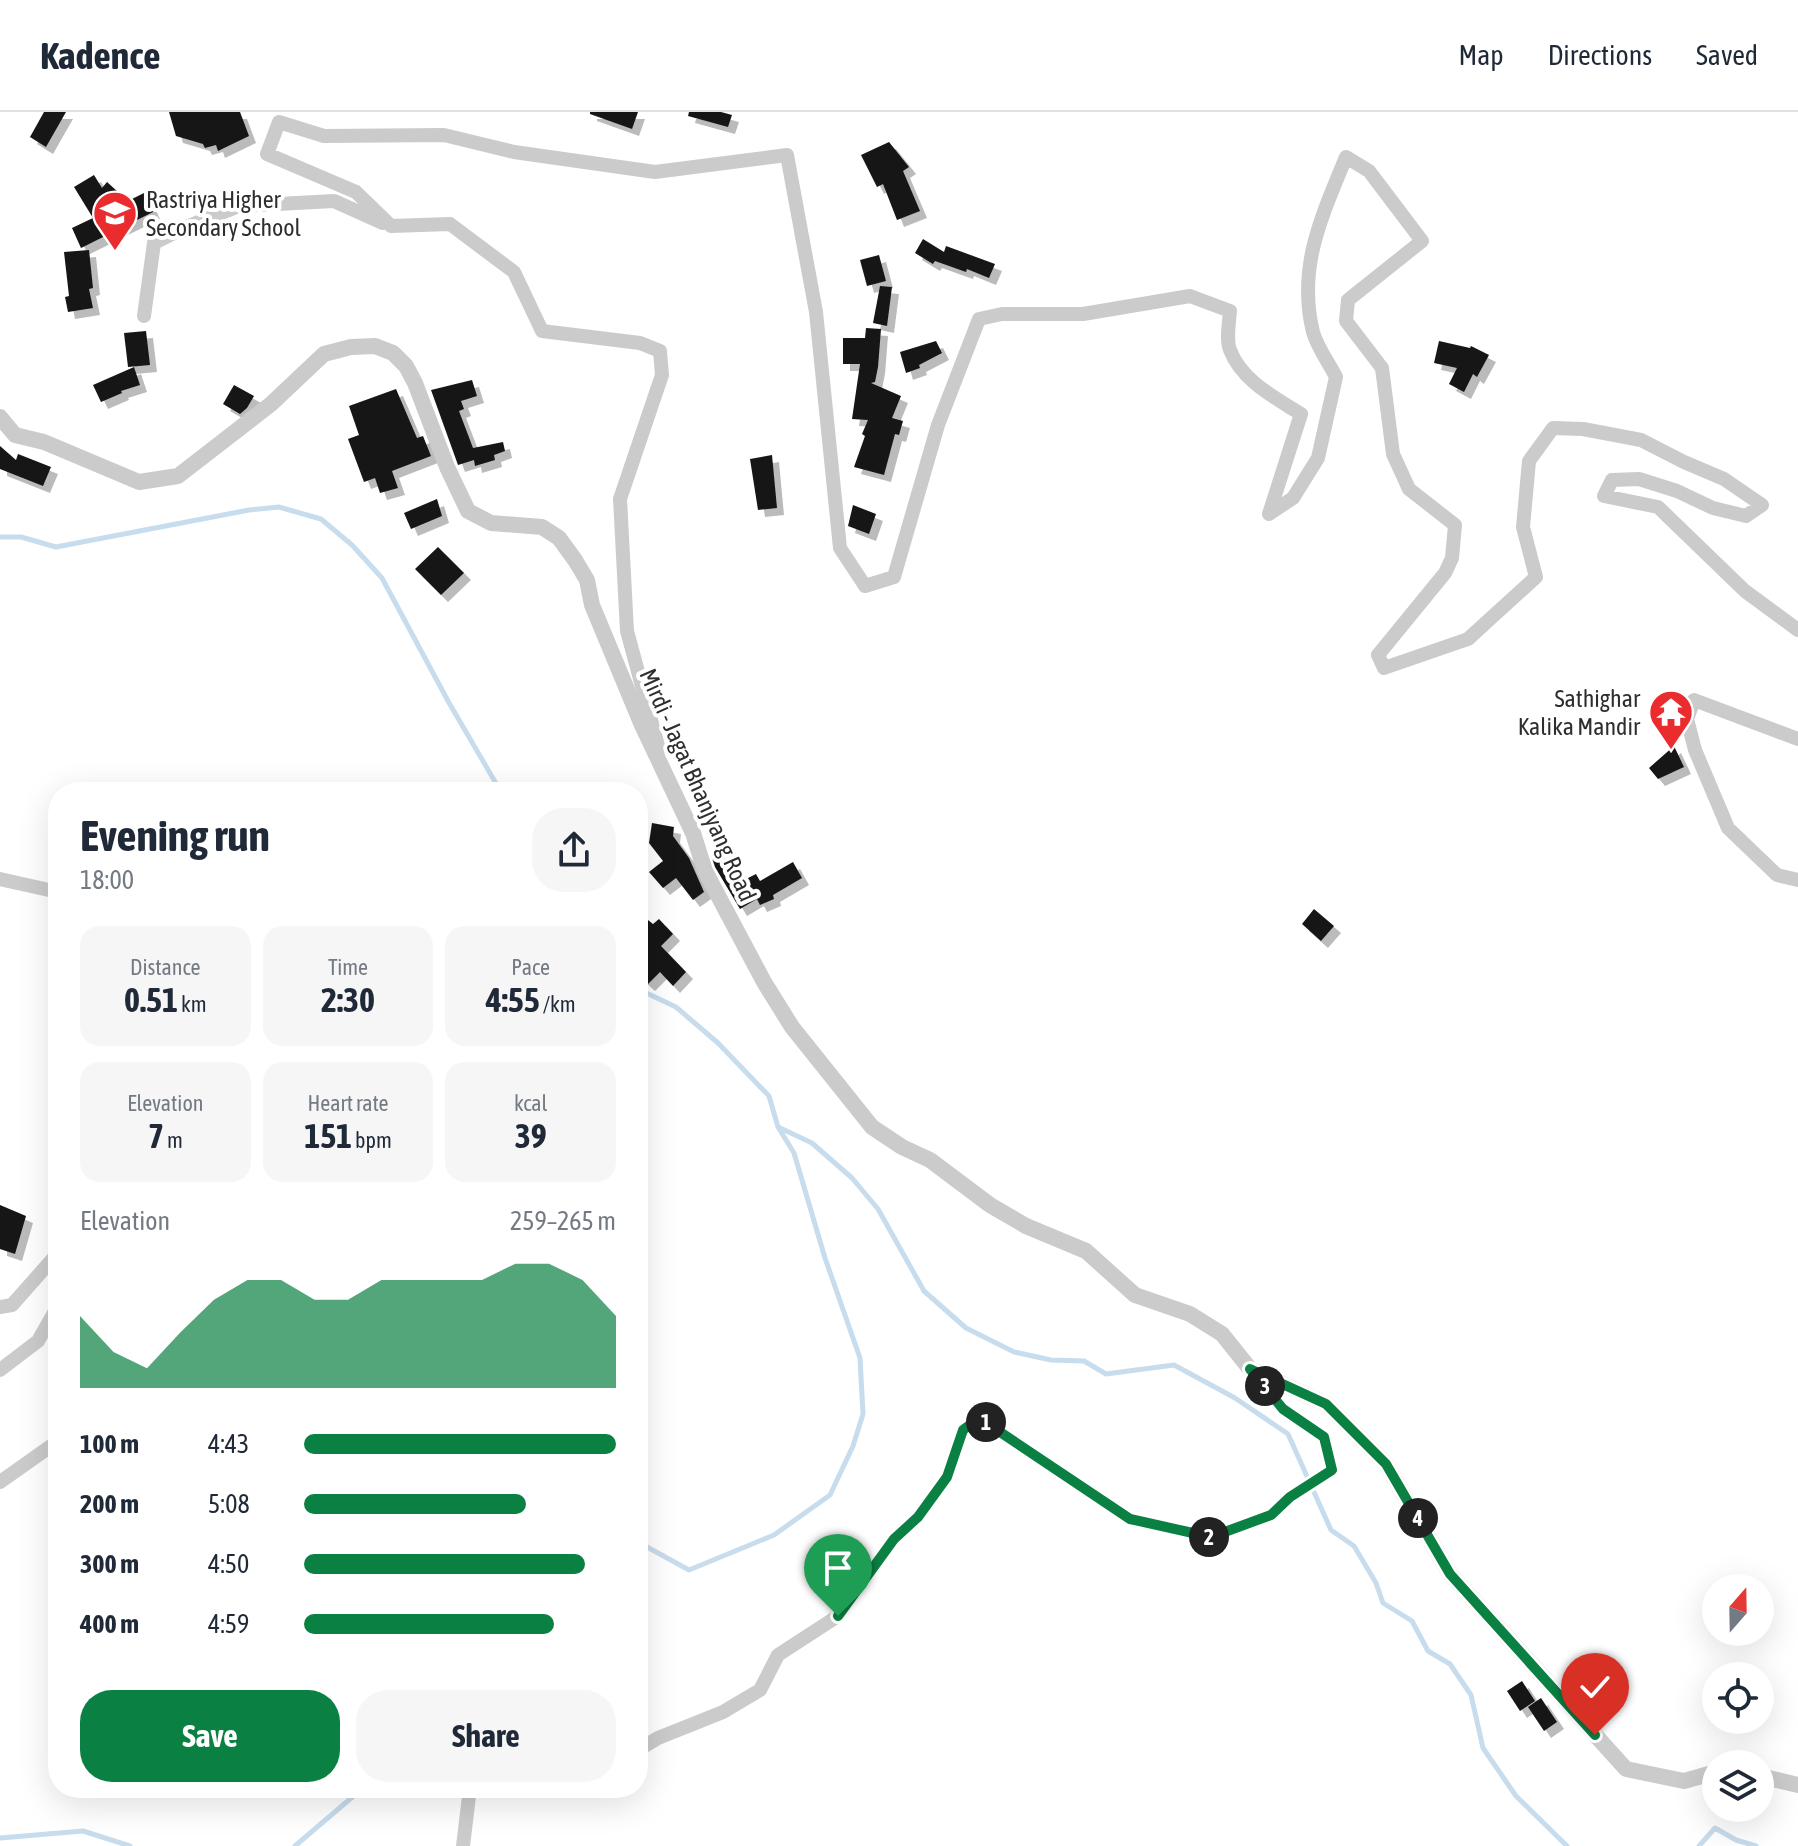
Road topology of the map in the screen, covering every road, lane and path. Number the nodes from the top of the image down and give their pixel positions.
1 (391, 226) junction
2 (144, 316) dead end
3 (0, 417) edge
4 (1798, 630) edge
5 (1798, 739) edge
6 (668, 780) junction
7 (0, 879) edge
8 (1798, 880) edge
9 (48, 890) edge
10 (48, 1264) edge
11 (0, 1307) edge
12 (48, 1324) edge
13 (1250, 1369) junction
14 (0, 1370) edge
15 (48, 1448) edge
16 (0, 1482) edge
17 (648, 1744) edge
18 (1702, 1776) edge
19 (1774, 1779) edge
20 (1798, 1785) edge
21 (469, 1798) edge
22 (463, 1846) edge

1 - 2 street
1 - 4 street
1 - 6 street
3 - 6 street, Mirdi - Jagat Bhanjyang Road
5 - 8 street
6 - 13 street, Mirdi - Jagat Bhanjyang Road
7 - 9 street
10 - 11 street
12 - 14 street
13 - 17 street
13 - 18 street, Mirdi - Jagat Bhanjyang Road
15 - 16 street
19 - 20 street
21 - 22 street

